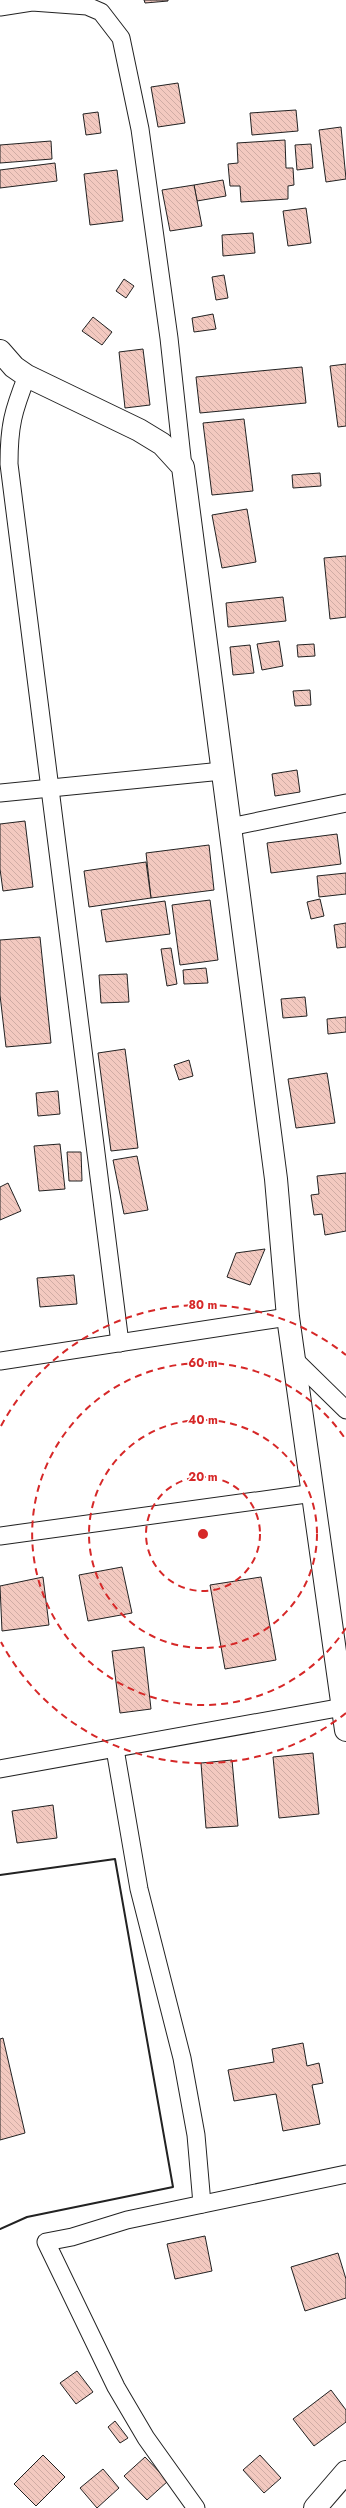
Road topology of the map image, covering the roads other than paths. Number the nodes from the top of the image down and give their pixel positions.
1 (0, 8) edge
2 (1, 353) edge
3 (27, 376) junction
4 (183, 467) junction
5 (222, 771) junction
6 (52, 786) junction
7 (0, 793) edge
8 (346, 803) edge
9 (230, 827) junction
10 (288, 1317) junction
11 (120, 1343) junction
12 (295, 1360) junction
13 (0, 1361) edge
14 (346, 1410) edge
15 (314, 1493) junction
16 (0, 1536) edge
17 (343, 1707) junction
18 (346, 1730) edge
19 (115, 1749) junction
20 (0, 1769) edge
21 (346, 2174) edge
22 (202, 2204) junction
23 (346, 2472) edge
24 (346, 2491) edge
25 (196, 2508) edge
26 (315, 2508) edge
27 (319, 2508) edge

1 - 4 street
2 - 3 highway
3 - 4 highway
3 - 6 street
4 - 5 highway
5 - 6 street
5 - 9 highway
6 - 7 street
6 - 11 street
8 - 9 street
9 - 10 highway
10 - 11 street
10 - 12 highway
11 - 13 street
12 - 14 street
12 - 15 highway
15 - 16 street
15 - 17 highway
17 - 18 highway
17 - 19 street
19 - 20 street
19 - 22 street
21 - 22 street
22 - 25 street
23 - 26 highway
24 - 27 highway

